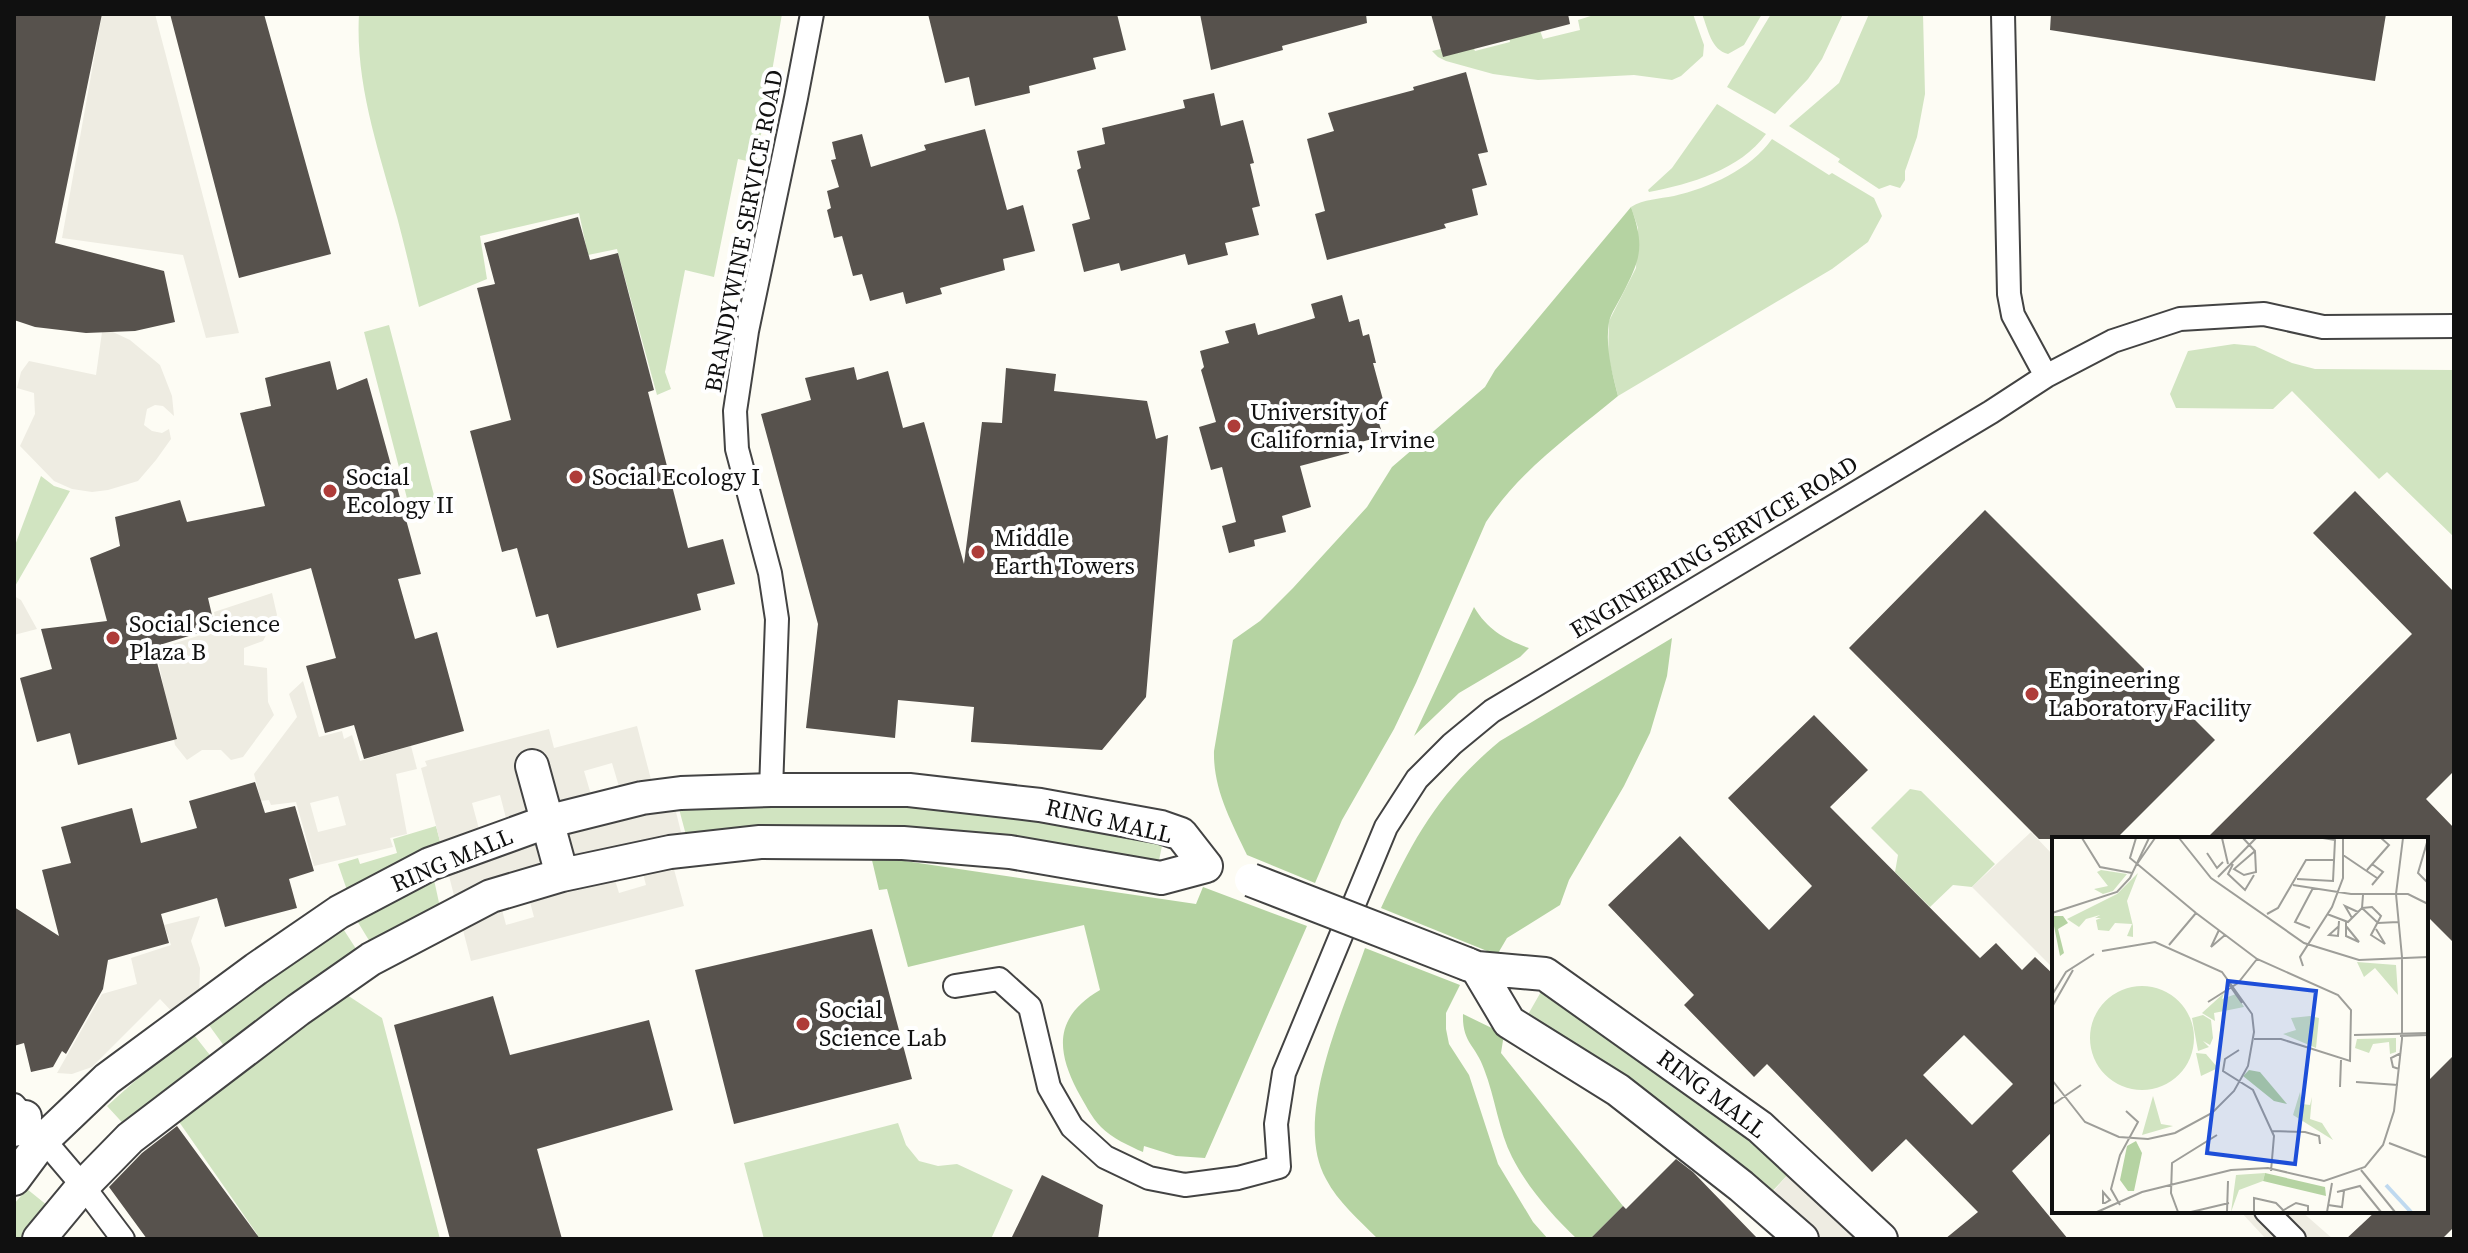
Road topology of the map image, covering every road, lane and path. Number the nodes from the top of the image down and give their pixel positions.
1 (812, 14) edge
2 (2003, 14) edge
3 (2454, 326) edge
4 (2046, 376) junction
5 (532, 766) dead end
6 (771, 790) junction
7 (546, 822) junction
8 (1206, 866) junction
9 (562, 875) junction
10 (1472, 966) junction
11 (955, 986) dead end
12 (24, 1123) edge
13 (14, 1179) edge
14 (83, 1186) junction
15 (2268, 1213) edge
16 (39, 1239) edge
17 (123, 1239) edge
18 (1802, 1239) edge
19 (1881, 1239) edge
20 (2294, 1239) edge

1 - 6 lane, BRANDYWINE SERVICE ROAD
2 - 4 lane
3 - 4 lane, ENGINEERING SERVICE ROAD
4 - 11 lane, ENGINEERING SERVICE ROAD
5 - 7 street
6 - 7 street, RING MALL
6 - 8 street, RING MALL
7 - 9 street
7 - 12 street, RING MALL
8 - 9 street, RING MALL
8 - 10 street, RING MALL, bridge
9 - 14 street, RING MALL
10 - 18 street
10 - 19 street, RING MALL
12 - 13 street, RING MALL
12 - 14 lane
14 - 16 street, RING MALL
14 - 17 lane
15 - 20 lane

